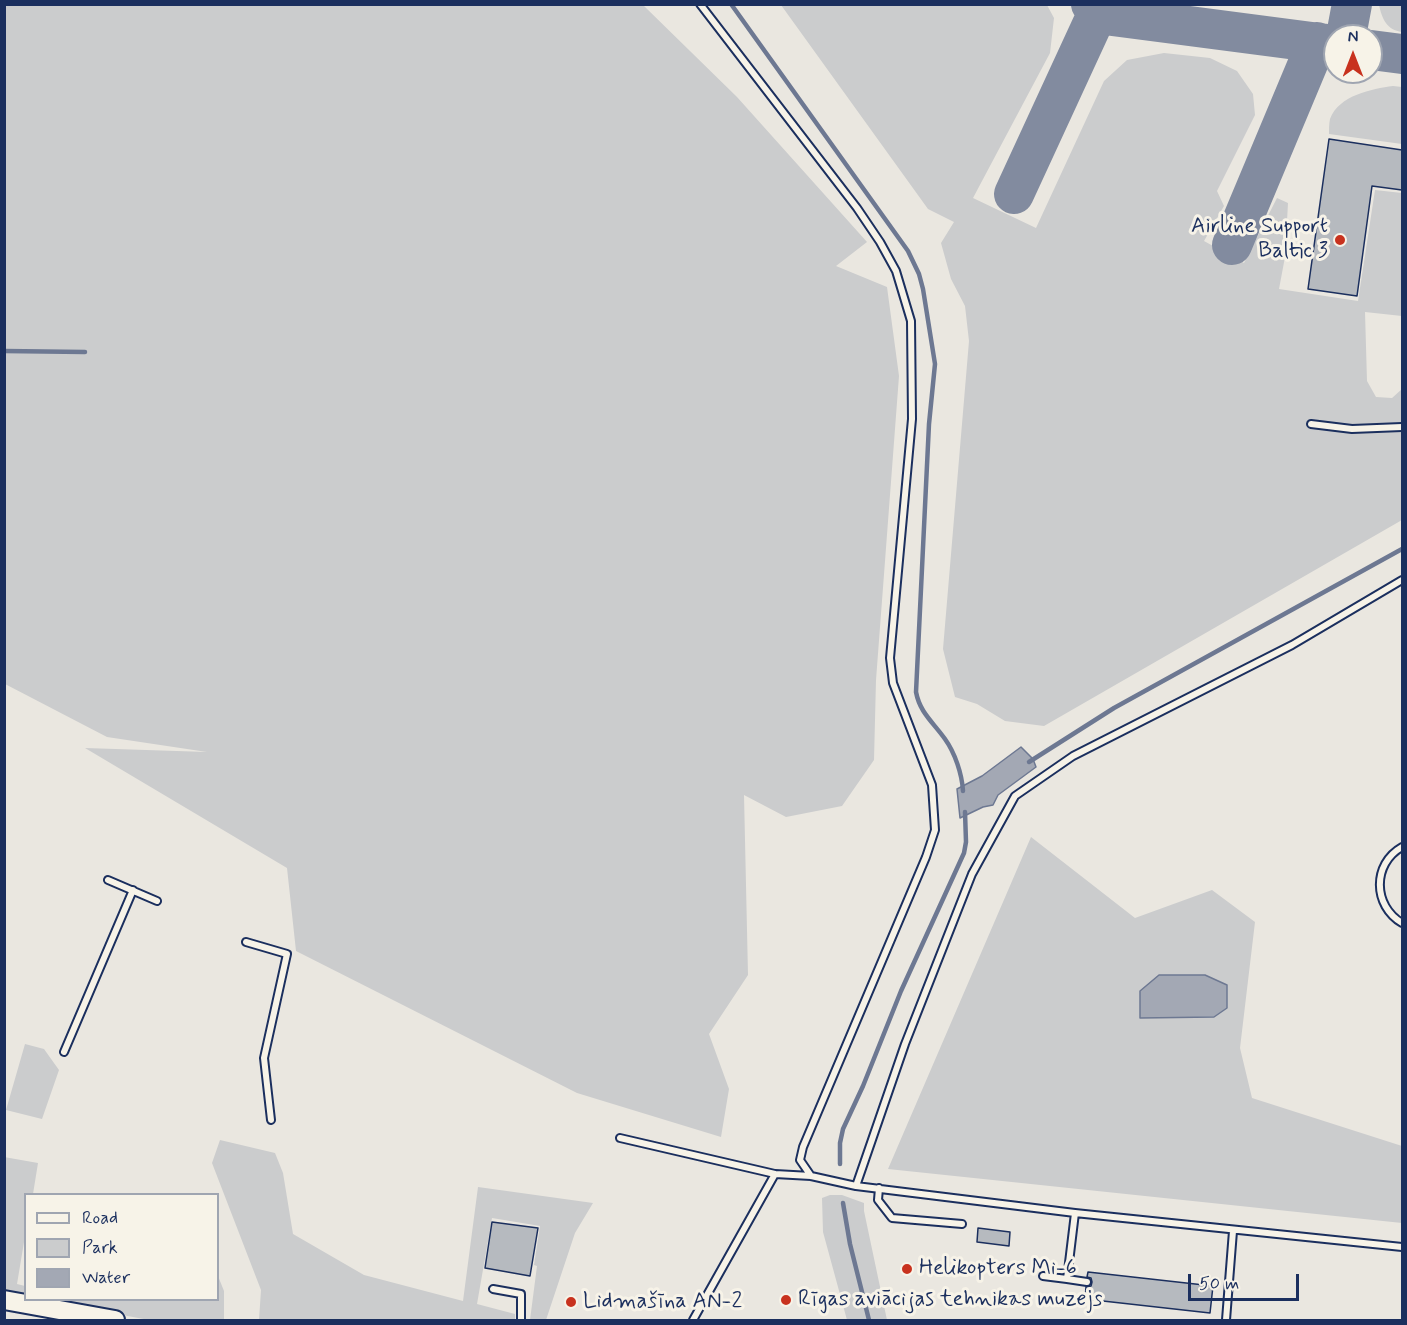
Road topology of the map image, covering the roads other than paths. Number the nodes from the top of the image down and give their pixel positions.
1 (700, 4) edge
2 (1311, 424) dead end
3 (1402, 427) edge
4 (1402, 580) edge
5 (1402, 847) edge
6 (108, 880) dead end
7 (133, 890) junction
8 (158, 901) dead end
9 (1402, 924) edge
10 (246, 942) dead end
11 (64, 1052) dead end
12 (271, 1120) dead end
13 (620, 1138) dead end
14 (775, 1174) junction
15 (811, 1176) junction
16 (856, 1185) junction
17 (879, 1188) junction
18 (1075, 1213) junction
19 (962, 1224) dead end
20 (1233, 1231) junction
21 (1402, 1247) edge
22 (1043, 1276) dead end
23 (1067, 1279) junction
24 (1087, 1282) dead end
25 (493, 1289) dead end
26 (4, 1300) edge
27 (115, 1320) edge
28 (521, 1320) edge
29 (693, 1320) edge
30 (1226, 1320) edge

1 - 15 lane
2 - 3 lane
4 - 16 lane
5 - 9 lane
6 - 7 lane
7 - 8 lane
7 - 11 lane
10 - 12 lane
13 - 14 lane
14 - 15 lane
14 - 29 lane
15 - 16 lane
16 - 17 lane
17 - 18 lane
17 - 19 lane
18 - 20 lane
18 - 23 lane
20 - 21 lane
20 - 30 lane
22 - 23 lane
23 - 24 lane
25 - 28 lane
26 - 27 main road

